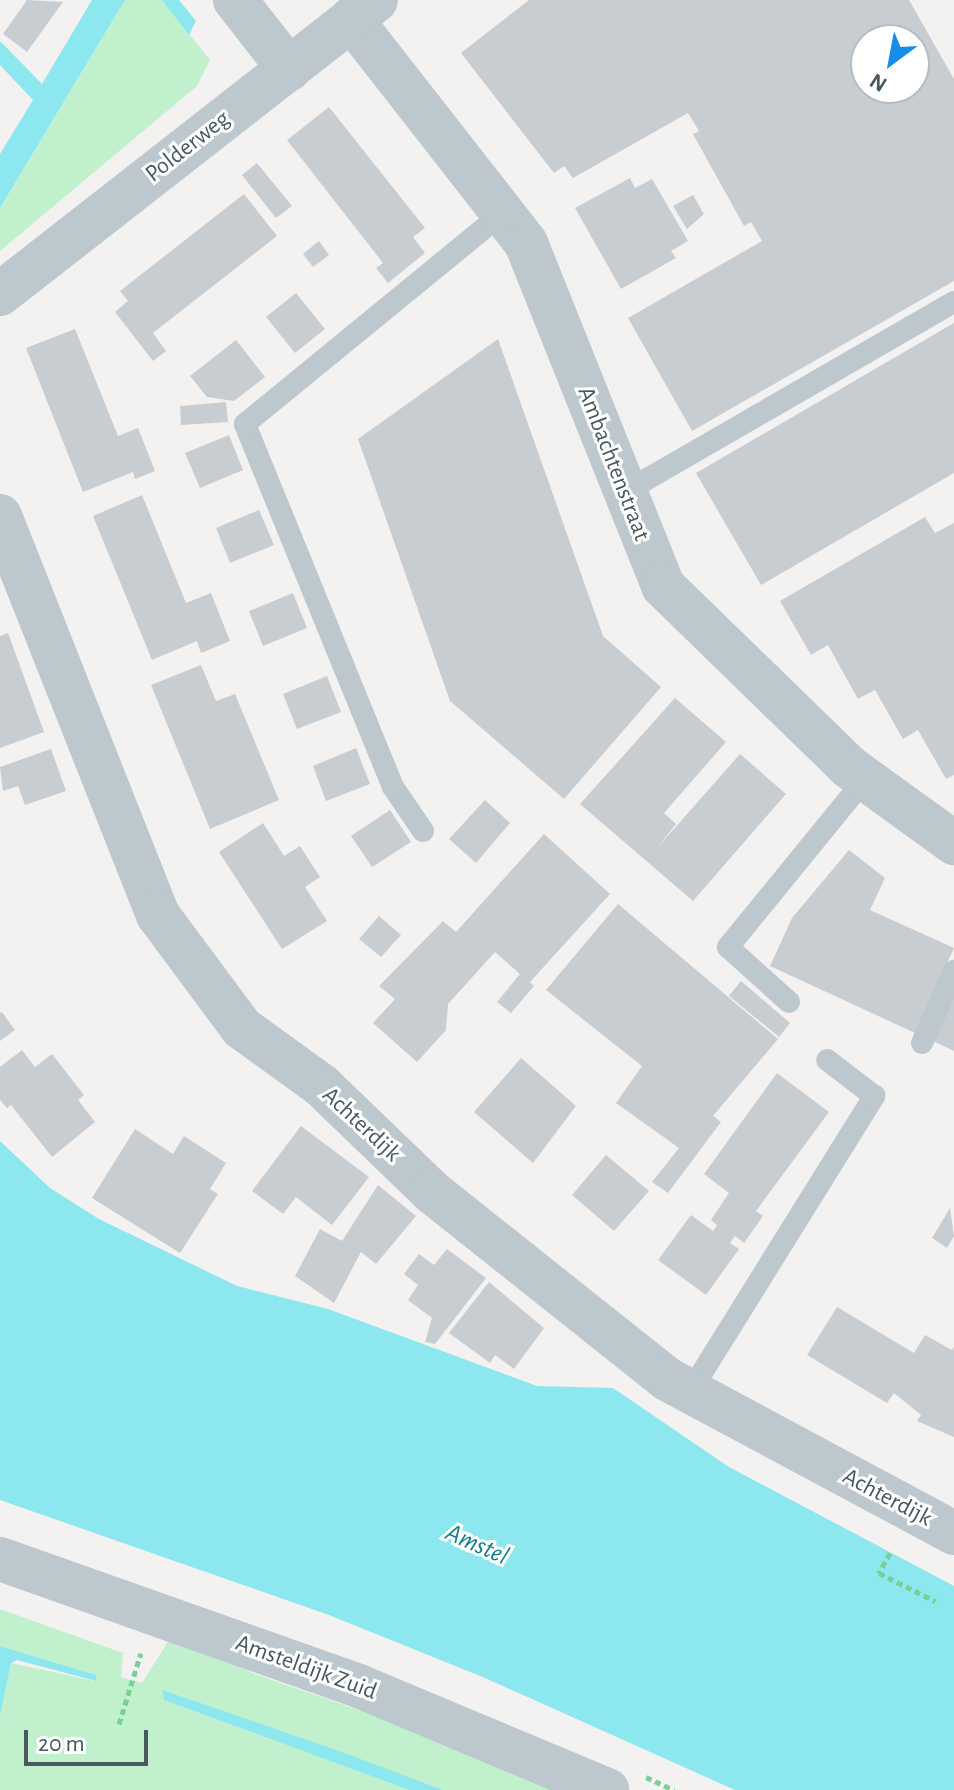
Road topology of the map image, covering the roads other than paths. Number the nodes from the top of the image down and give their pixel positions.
1 (235, 0) edge
2 (364, 10) edge
3 (289, 69) junction
4 (503, 213) junction
5 (0, 294) edge
6 (954, 302) edge
7 (623, 493) junction
8 (0, 516) edge
9 (865, 779) junction
10 (423, 831) dead end
11 (954, 843) edge
12 (954, 971) edge
13 (789, 1002) dead end
14 (922, 1043) dead end
15 (827, 1060) dead end
16 (690, 1392) junction
17 (954, 1533) edge
18 (0, 1559) edge
19 (607, 1790) edge

1 - 3 street
2 - 3 street, Polderweg
2 - 4 street, Ambachtenstraat
3 - 5 street, Polderweg
4 - 7 street, Ambachtenstraat
4 - 10 lane
6 - 7 lane
7 - 9 street, Ambachtenstraat
8 - 16 street, Achterdijk
9 - 11 street, Ambachtenstraat
9 - 13 lane
12 - 14 lane
15 - 16 lane
16 - 17 street, Achterdijk
18 - 19 street, Amsteldijk Zuid

